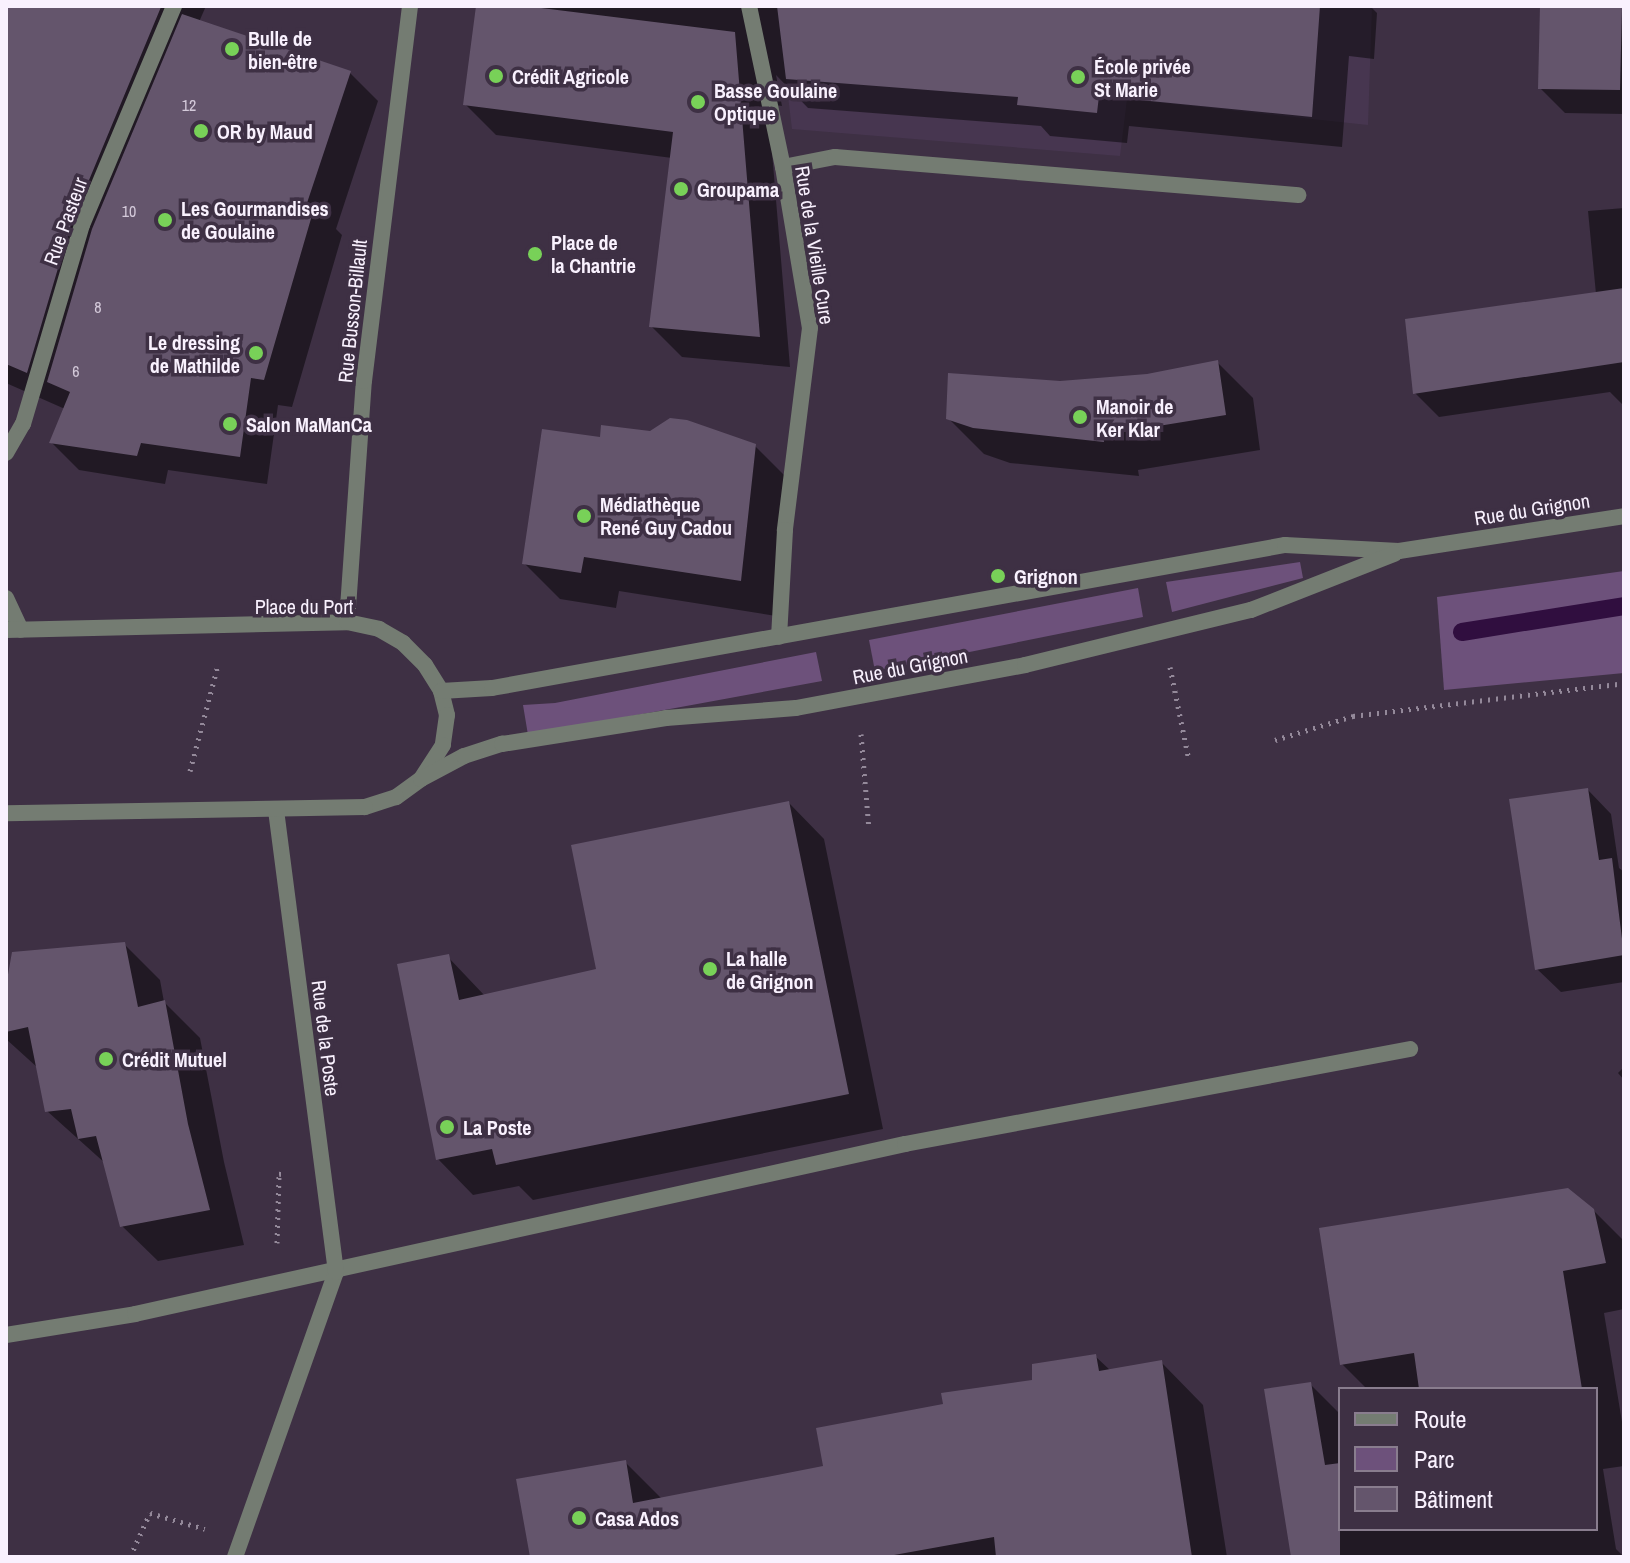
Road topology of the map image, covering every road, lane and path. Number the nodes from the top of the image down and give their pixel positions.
1 (174, 6) edge
2 (410, 6) edge
3 (749, 6) edge
4 (783, 167) junction
5 (1298, 195) dead end
6 (6, 453) edge
7 (1624, 516) edge
8 (1399, 551) junction
9 (6, 598) edge
10 (347, 622) junction
11 (228, 626) junction
12 (13, 630) edge
13 (779, 637) junction
14 (1624, 683) edge
15 (441, 691) junction
16 (1275, 740) dead end
17 (421, 779) junction
18 (276, 809) junction
19 (179, 810) junction
20 (6, 813) edge
21 (1410, 1049) dead end
22 (336, 1272) junction
23 (6, 1335) edge
24 (241, 1540) junction
25 (130, 1557) edge
26 (235, 1557) edge

1 - 6 street, Rue Pasteur
2 - 10 street, Rue Busson-Billault
3 - 4 street, Rue de la Vieille Cure
4 - 5 street
4 - 13 street, Rue de la Vieille Cure
7 - 8 street, Rue du Grignon
8 - 13 street, Rue du Grignon
8 - 17 street, Rue du Grignon
9 - 12 street
10 - 11 street, Place du Port
10 - 15 street, Place du Port
11 - 12 street, Place du Port
11 - 19 path
13 - 15 street, Rue du Grignon
14 - 16 path
15 - 17 street, Place du Port
17 - 18 street, Place du Port
18 - 19 street, Place du Port
18 - 22 street, Rue de la Poste
19 - 20 street, Place du Port
21 - 22 street
22 - 23 street
22 - 24 street
24 - 25 path
24 - 26 street

